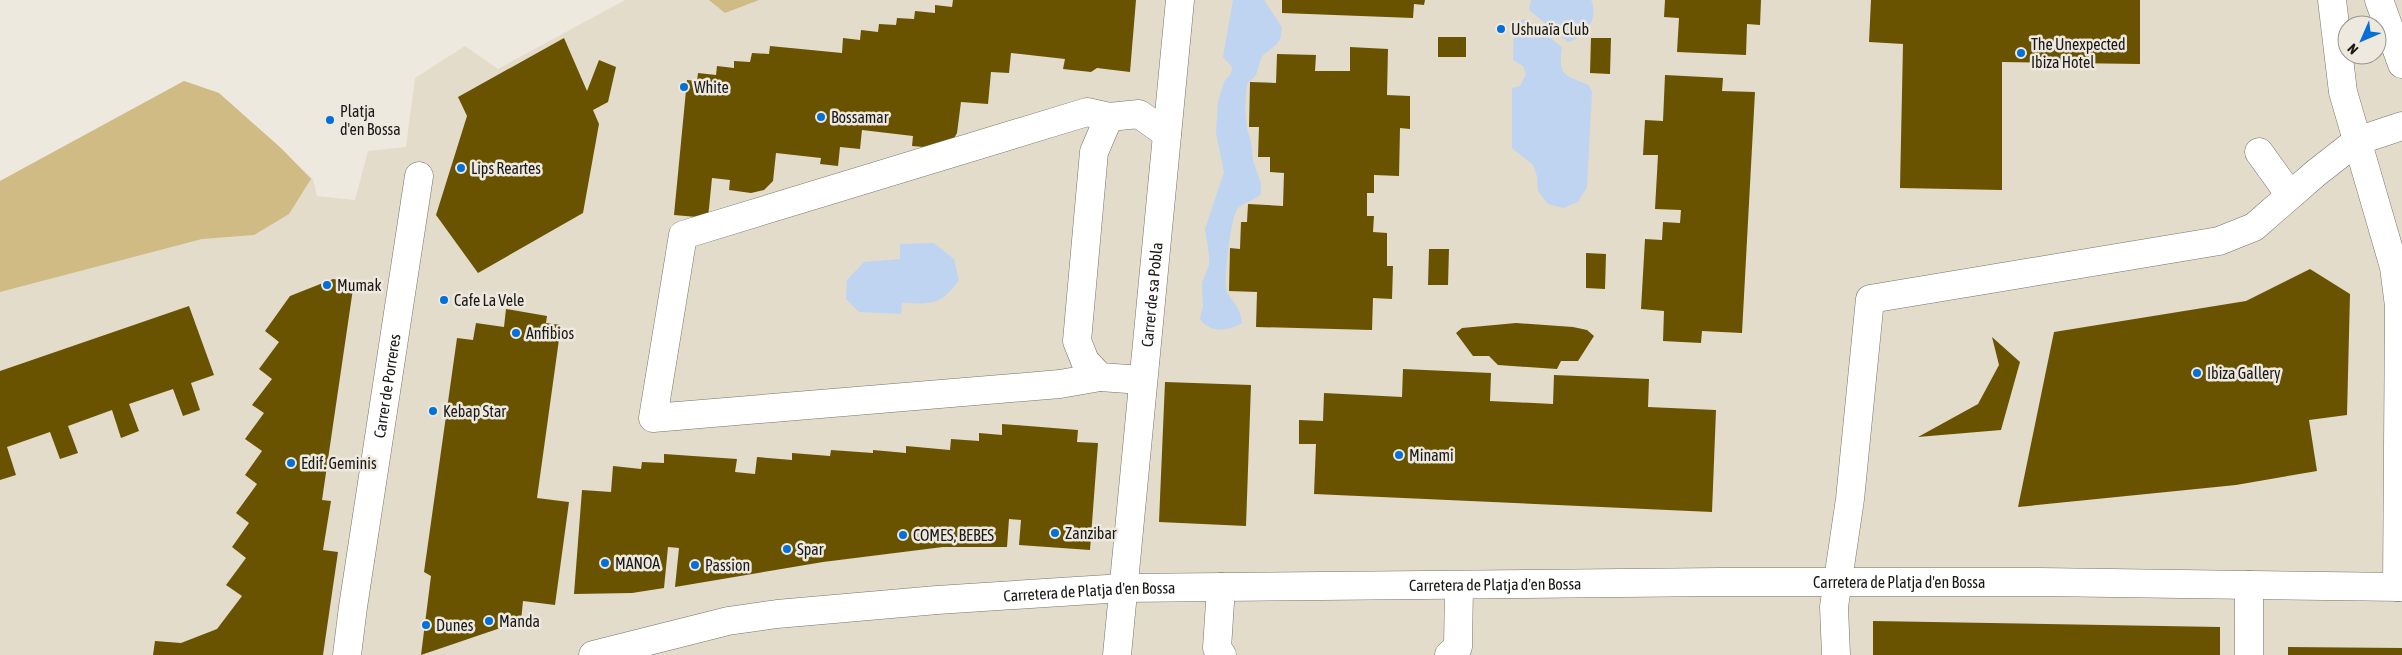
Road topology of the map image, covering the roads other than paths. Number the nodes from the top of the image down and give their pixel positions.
1 (1180, 0) edge
2 (2332, 0) edge
3 (2379, 0) edge
4 (2402, 64) edge
5 (1109, 117) junction
6 (2402, 126) edge
7 (1167, 134) junction
8 (2357, 141) junction
9 (2259, 152) dead end
10 (419, 176) dead end
11 (2290, 195) junction
12 (1100, 377) junction
13 (1142, 380) junction
14 (1838, 582) junction
15 (2249, 585) junction
16 (1459, 586) junction
17 (1221, 587) junction
18 (2400, 587) edge
19 (1123, 588) junction
20 (347, 655) edge
21 (593, 655) edge
22 (1117, 655) edge
23 (1222, 655) edge
24 (1449, 655) edge
25 (1836, 655) edge
26 (2249, 655) edge

1 - 7 street, Carrer de sa Pobla
2 - 8 street
3 - 4 street
5 - 7 street
5 - 12 street
5 - 12 street
6 - 8 street
7 - 13 street, Carrer de sa Pobla
8 - 11 street
8 - 18 street
9 - 11 street
10 - 20 street, Carrer de Porreres
11 - 14 street
12 - 13 street
13 - 19 street, Carrer de sa Pobla
14 - 15 street, Carretera de Platja d'en Bossa
14 - 16 street, Carretera de Platja d'en Bossa
14 - 25 street
15 - 18 street, Carretera de Platja d'en Bossa
15 - 26 street
16 - 17 street, Carretera de Platja d'en Bossa
16 - 24 street
17 - 19 street, Carretera de Platja d'en Bossa
17 - 23 street
19 - 21 street, Carretera de Platja d'en Bossa
19 - 22 street, Carrer de sa Pobla

